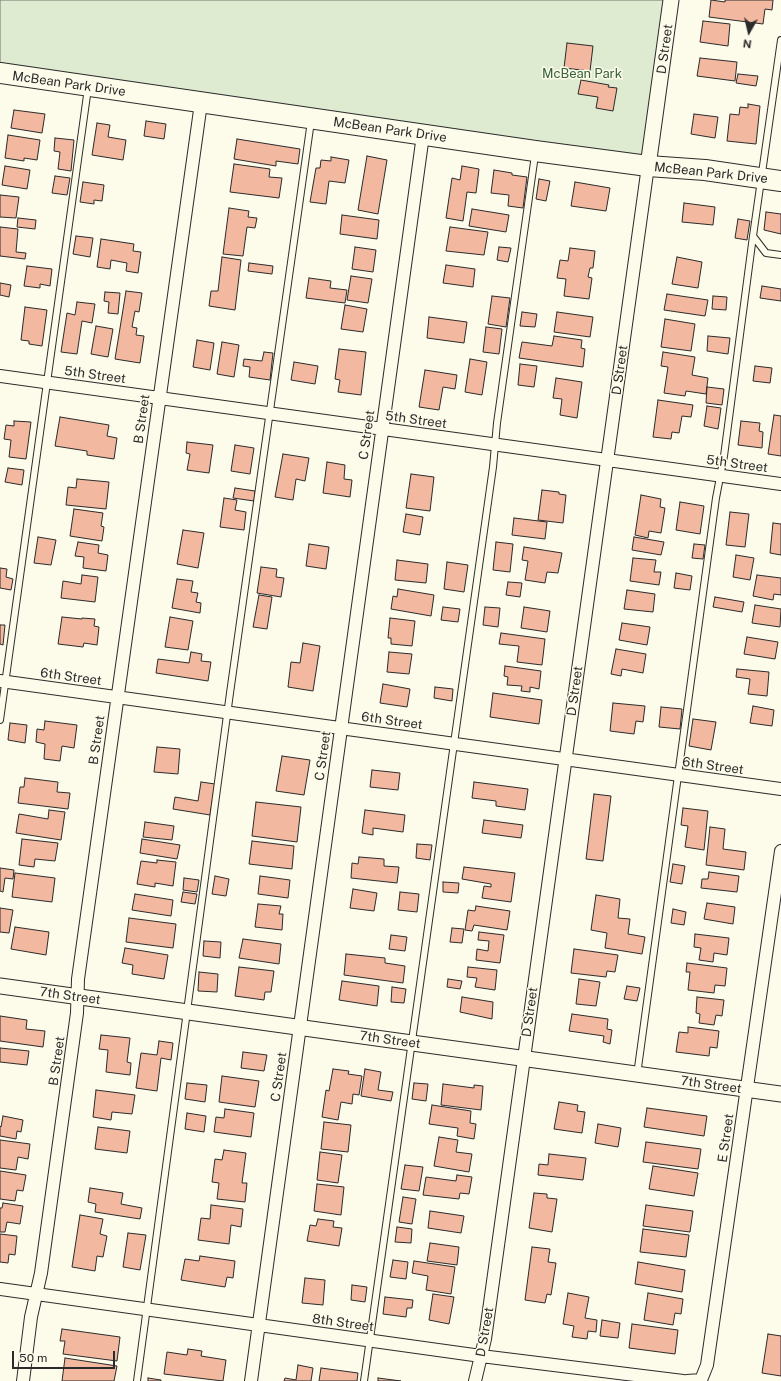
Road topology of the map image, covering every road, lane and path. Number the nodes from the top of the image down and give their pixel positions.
1 (671, 0) edge
2 (781, 40) edge
3 (0, 73) edge
4 (88, 86) junction
5 (201, 103) junction
6 (312, 118) junction
7 (423, 135) junction
8 (535, 151) junction
9 (648, 166) junction
10 (762, 178) junction
11 (781, 181) edge
12 (753, 236) junction
13 (781, 255) edge
14 (0, 376) edge
15 (47, 383) junction
16 (160, 398) junction
17 (270, 414) junction
18 (382, 429) junction
19 (495, 445) junction
20 (607, 460) junction
21 (720, 476) junction
22 (781, 484) edge
23 (3, 682) edge
24 (117, 697) junction
25 (228, 713) junction
26 (0, 720) edge
27 (341, 728) junction
28 (454, 744) junction
29 (565, 759) junction
30 (678, 775) junction
31 (781, 789) edge
32 (781, 851) edge
33 (0, 986) edge
34 (77, 997) junction
35 (188, 1012) junction
36 (300, 1028) junction
37 (411, 1043) junction
38 (524, 1059) junction
39 (637, 1074) junction
40 (747, 1090) junction
41 (781, 1094) edge
42 (0, 1289) edge
43 (36, 1294) junction
44 (146, 1309) junction
45 (258, 1325) junction
46 (369, 1340) junction
47 (481, 1356) junction
48 (701, 1380) edge
49 (23, 1381) edge
50 (137, 1381) edge
51 (250, 1381) edge
52 (364, 1381) edge
53 (476, 1381) edge
54 (683, 1381) edge
55 (687, 1381) edge

1 - 9 street, D Street
2 - 10 lane
3 - 4 main road, McBean Park Drive
4 - 5 main road, McBean Park Drive
4 - 15 lane
5 - 6 main road, McBean Park Drive
5 - 16 street, B Street
6 - 7 main road, McBean Park Drive
6 - 17 lane
7 - 8 main road, McBean Park Drive
7 - 18 street, C Street
8 - 9 main road, McBean Park Drive
8 - 19 lane
9 - 10 main road, McBean Park Drive
9 - 20 street, D Street
10 - 11 main road, McBean Park Drive
10 - 12 lane
12 - 13 lane
12 - 21 lane
14 - 15 street, 5th Street
15 - 16 street, 5th Street
15 - 23 lane
16 - 17 street, 5th Street
16 - 24 street, B Street
17 - 18 street, 5th Street
17 - 25 lane
18 - 19 street, 5th Street
18 - 27 street, C Street
19 - 20 street, 5th Street
19 - 28 lane
20 - 21 street, 5th Street
20 - 29 street, D Street
21 - 22 street, 5th Street
21 - 30 lane
23 - 24 street, 6th Street
23 - 26 lane
24 - 25 street, 6th Street
24 - 34 street, B Street
25 - 27 street, 6th Street
25 - 35 lane
27 - 28 street, 6th Street
27 - 36 street, C Street
28 - 29 street, 6th Street
28 - 37 lane
29 - 30 street, 6th Street
29 - 38 street, D Street
30 - 31 street, 6th Street
30 - 39 lane
32 - 40 street, E Street
33 - 34 street, 7th Street
34 - 35 street, 7th Street
34 - 43 street, B Street
35 - 36 street, 7th Street
35 - 44 lane
36 - 37 street, 7th Street
36 - 45 street, C Street
37 - 38 street, 7th Street
37 - 46 lane
38 - 39 street, 7th Street
38 - 47 street, D Street
39 - 40 street, 7th Street
40 - 41 street, 7th Street
40 - 48 street, E Street
42 - 43 street, 8th Street
43 - 44 street, 8th Street
43 - 49 street, B Street
44 - 45 street, 8th Street
44 - 50 lane
45 - 46 street, 8th Street
45 - 51 street, C Street
46 - 47 street, 8th Street
46 - 52 lane
47 - 53 street, D Street
47 - 54 street, 8th Street
48 - 55 street

